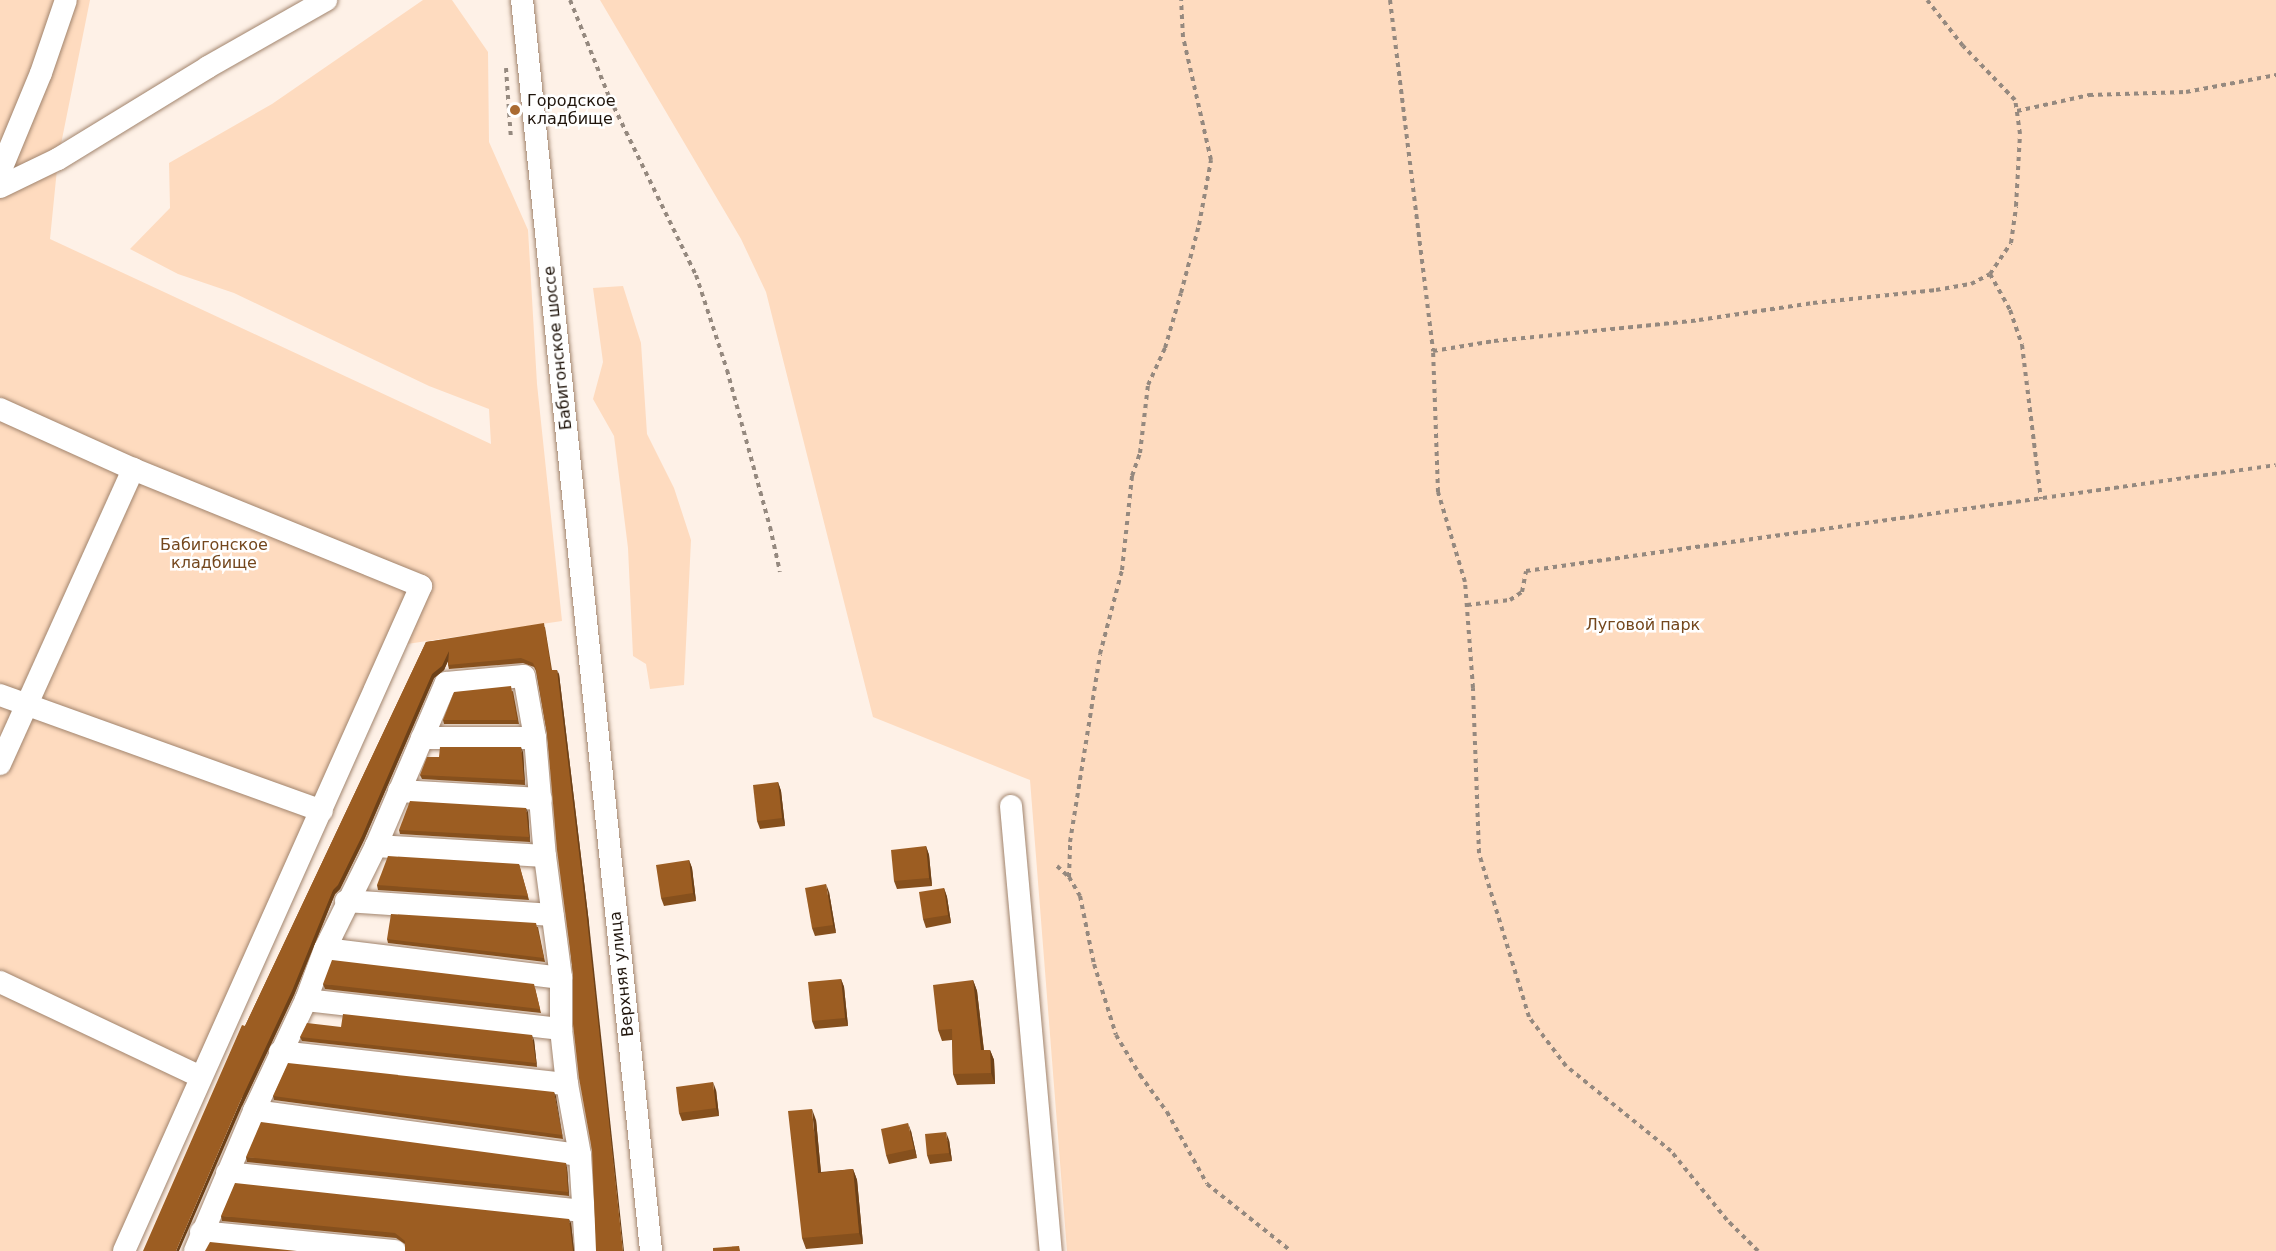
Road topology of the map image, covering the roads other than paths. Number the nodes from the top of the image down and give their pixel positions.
1 (66, 0) edge
2 (326, 0) edge
3 (522, 0) edge
4 (0, 172) edge
5 (0, 187) edge
6 (0, 409) edge
7 (133, 469) junction
8 (0, 695) edge
9 (594, 697) joint
10 (27, 706) junction
11 (422, 738) junction
12 (535, 738) junction
13 (0, 764) edge
14 (399, 791) junction
15 (541, 799) junction
16 (1011, 807) dead end
17 (322, 811) junction
18 (376, 846) junction
19 (544, 856) junction
20 (346, 901) junction
21 (553, 915) junction
22 (325, 949) junction
23 (561, 978) junction
24 (0, 982) edge
25 (306, 1000) junction
26 (561, 1029) junction
27 (280, 1052) junction
28 (201, 1077) junction
29 (567, 1084) junction
30 (254, 1111) junction
31 (580, 1155) junction
32 (227, 1173) junction
33 (583, 1211) junction
34 (198, 1242) edge
35 (124, 1251) edge
36 (394, 1251) edge
37 (586, 1251) edge
38 (651, 1251) edge
39 (1051, 1251) edge

1 - 4 street
2 - 5 street
3 - 9 street, Бабигонское шоссе
6 - 7 street
7 - 10 street
7 - 17 street
8 - 10 street
9 - 38 street, Верхняя улица
10 - 13 street
10 - 17 street
11 - 12 street
11 - 12 street
11 - 14 street
12 - 15 street
14 - 15 street
14 - 18 street
15 - 19 street
16 - 39 street
17 - 28 street
18 - 19 street
18 - 20 street
19 - 21 street
20 - 21 street
20 - 22 street
21 - 23 street
22 - 23 street
22 - 25 street
23 - 26 street
24 - 28 street
25 - 26 street
25 - 27 street
26 - 29 street
27 - 29 street
27 - 30 street
28 - 35 street
29 - 31 street
30 - 31 street
30 - 32 street
31 - 33 street
32 - 33 street
32 - 34 street
33 - 37 street
34 - 36 street

